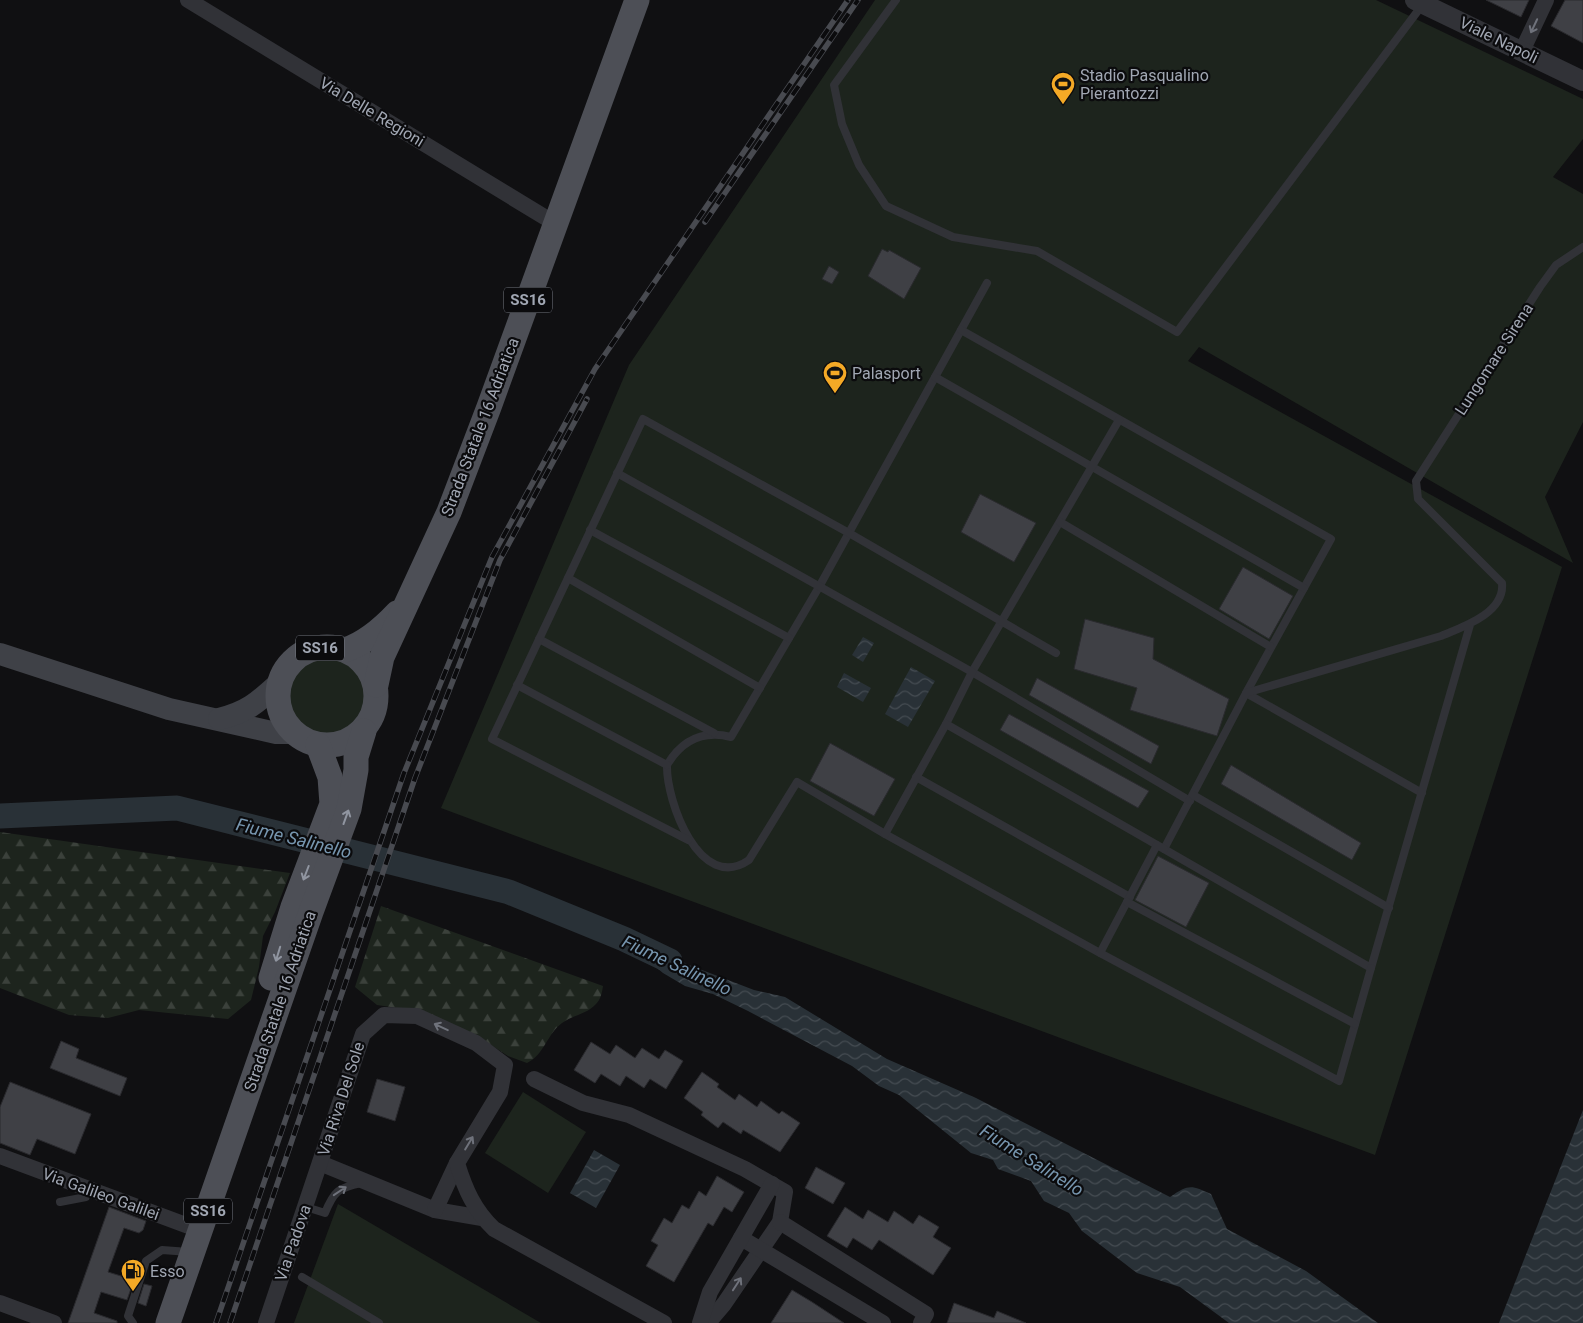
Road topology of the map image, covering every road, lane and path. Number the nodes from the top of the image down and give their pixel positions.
1 (188, 0) edge
2 (637, 0) edge
3 (896, 0) edge
4 (1546, 0) edge
5 (1419, 2) edge
6 (1522, 52) junction
7 (1583, 81) edge
8 (556, 224) junction
9 (1581, 249) edge
10 (987, 283) dead end
11 (961, 330) junction
12 (935, 377) junction
13 (1119, 420) junction
14 (1092, 467) junction
15 (617, 473) junction
16 (1060, 522) junction
17 (590, 530) junction
18 (849, 533) junction
19 (568, 578) junction
20 (820, 587) junction
21 (1304, 588) junction
22 (410, 598) junction
23 (1002, 622) junction
24 (1470, 625) junction
25 (789, 638) junction
26 (539, 639) junction
27 (1271, 647) junction
28 (346, 650) junction
29 (1056, 653) dead end
30 (0, 654) edge
31 (972, 672) junction
32 (280, 682) junction
33 (376, 685) junction
34 (517, 685) junction
35 (760, 688) junction
36 (1246, 693) junction
37 (218, 719) junction
38 (946, 724) junction
39 (364, 731) junction
40 (294, 733) junction
41 (714, 733) junction
42 (318, 745) junction
43 (667, 765) junction
44 (916, 777) junction
45 (1422, 793) junction
46 (1191, 798) junction
47 (884, 834) junction
48 (688, 840) junction
49 (1157, 845) junction
50 (1164, 850) junction
51 (1128, 899) junction
52 (1389, 908) junction
53 (302, 910) junction
54 (1100, 953) junction
55 (1371, 968) junction
56 (1355, 1024) junction
57 (534, 1079) dead end
58 (0, 1156) edge
59 (320, 1163) junction
60 (457, 1163) junction
61 (365, 1182) junction
62 (772, 1184) junction
63 (88, 1190) junction
64 (60, 1202) dead end
65 (306, 1207) junction
66 (435, 1210) junction
67 (482, 1218) junction
68 (780, 1222) junction
69 (741, 1238) junction
70 (198, 1242) junction
71 (759, 1249) junction
72 (302, 1278) dead end
73 (0, 1303) edge
74 (54, 1323) edge
75 (133, 1323) edge
76 (168, 1323) edge
77 (266, 1323) edge
78 (379, 1323) edge
79 (664, 1323) edge
80 (700, 1323) edge
81 (708, 1323) edge
82 (882, 1323) edge
83 (921, 1323) edge

1 - 8 street, Via Delle Regioni
2 - 8 main road, Strada Statale 16 Adriatica / SS16
3 - 5 lane
4 -> 6 street
5 - 6 street, Viale Napoli
6 - 7 street, Viale Napoli
8 - 22 main road, Strada Statale 16 Adriatica / SS16
9 - 24 lane, Lungomare Sirena
10 - 11 lane
11 - 12 lane
11 - 13 lane
12 - 14 lane
12 - 18 lane
13 - 14 lane
13 - 21 lane
14 - 16 lane
14 - 21 lane
15 - 17 lane
15 - 18 lane
15 - 20 lane
16 - 23 lane
16 - 27 lane
17 - 19 lane
17 - 25 lane
18 - 20 lane
18 - 23 lane
19 - 26 lane
19 - 35 lane
20 - 25 lane
20 - 31 lane
21 - 27 lane
22 - 28 main road, Strada Statale 16 Adriatica / SS16
22 - 33 main road, Strada Statale 16 Adriatica / SS16
23 - 29 lane
23 - 31 lane
24 - 36 lane
24 - 45 lane
25 - 35 lane
26 - 34 lane
26 - 41 lane
27 - 36 lane
28 - 32 main road, SS16
28 - 33 main road, SS16
30 - 37 main road
31 - 38 lane
31 - 46 lane
32 - 37 main road
32 - 40 main road, SS16
33 - 39 main road, Strada Statale 16 Adriatica / SS16
34 - 43 lane
34 - 48 lane
35 - 41 lane
36 - 45 lane
36 - 46 lane
37 - 40 main road
38 - 44 lane
38 - 49 lane
39 - 42 main road, SS16
53 -> 39 main road, Strada Statale 16 Adriatica / SS16
40 - 42 main road, SS16
41 - 43 lane
42 -> 53 main road, Strada Statale 16 Adriatica / SS16
43 - 48 lane
44 - 47 lane
44 - 51 lane
45 - 52 lane
46 - 50 lane
46 - 52 lane
47 - 48 lane
47 - 54 lane
49 - 50 lane
49 - 51 lane
50 - 55 lane
51 - 54 lane
51 - 56 lane
52 - 55 lane
53 - 70 main road, Strada Statale 16 Adriatica / SS16
54 - 56 lane
55 - 56 lane
57 - 62 street
58 - 63 street, Via Galileo Galilei
60 -> 59 street, Via Riva Del Sole
59 - 61 street, Via Riva Del Sole
59 - 65 street, Via Padova
60 - 66 street, Via Riva Del Sole
60 - 67 street, Via Riva Del Sole
65 -> 61 lane
61 - 66 street, Via Riva Del Sole
62 - 68 street
62 - 69 street
63 - 64 lane
63 - 70 street, Via Galileo Galilei
65 - 77 street, Via Padova
66 - 67 street, Via Riva Del Sole
67 - 79 street, Via Riva Del Sole
68 - 71 street
68 - 83 street
69 - 71 street
69 - 80 street
70 - 75 lane
70 - 76 main road, SS16
81 -> 71 street
71 - 82 street
72 - 78 lane
73 - 74 street

